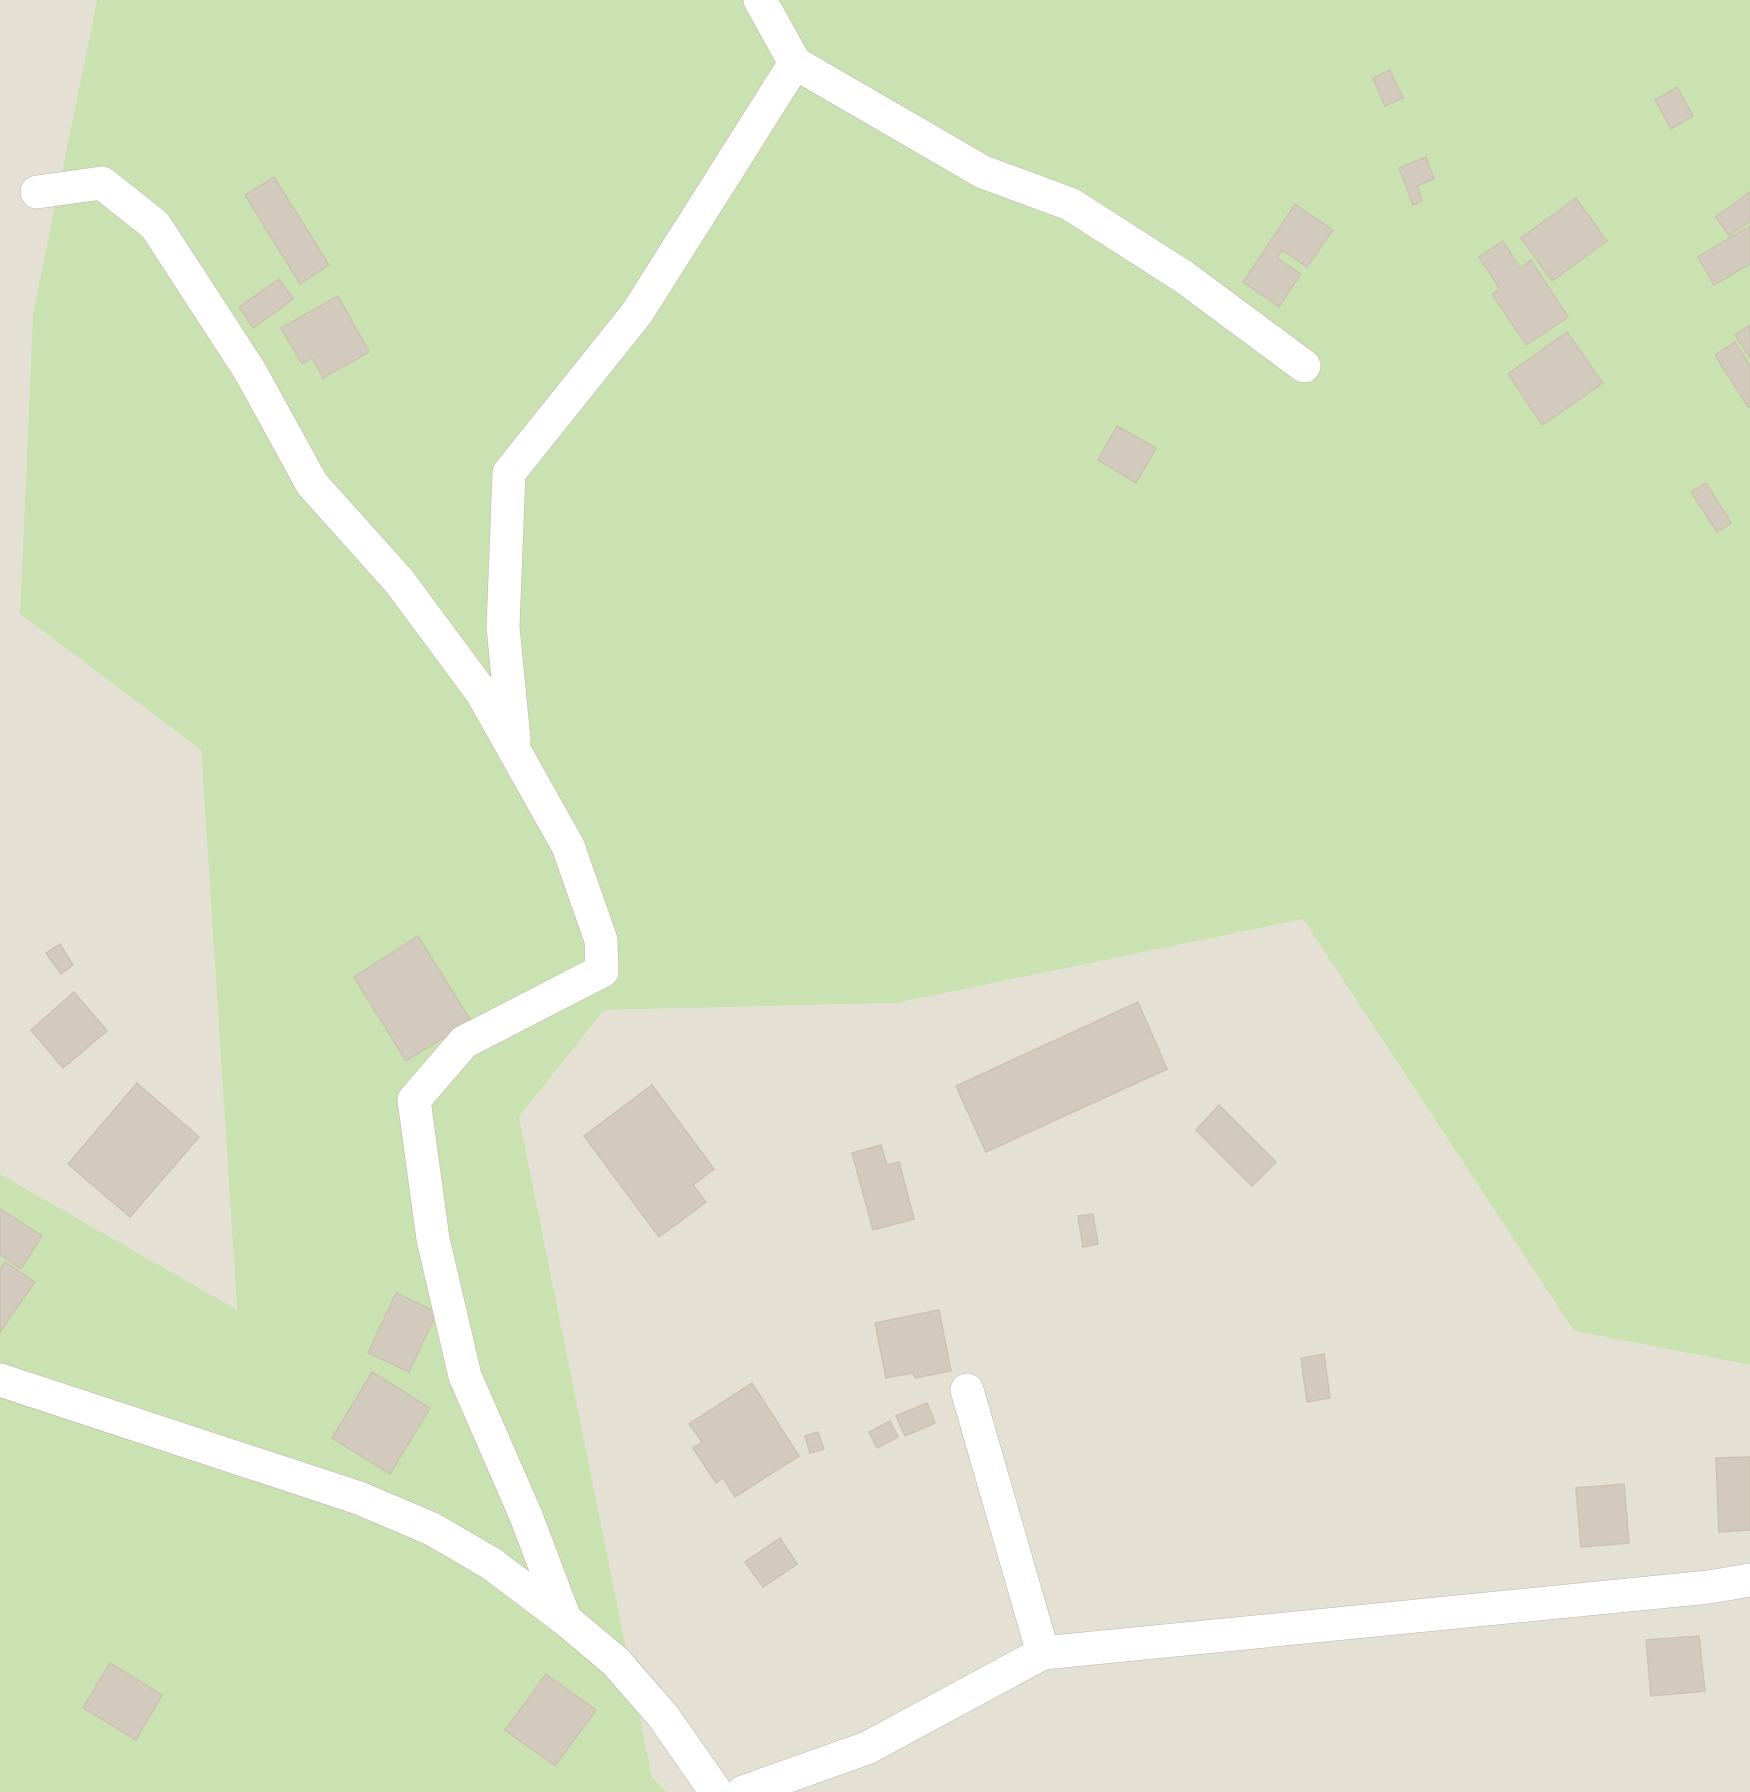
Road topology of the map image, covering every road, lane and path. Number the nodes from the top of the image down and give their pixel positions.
1 (760, 0) edge
2 (795, 63) junction
3 (37, 192) dead end
4 (1304, 366) dead end
5 (516, 753) junction
6 (0, 1380) edge
7 (967, 1390) dead end
8 (1750, 1580) edge
9 (566, 1619) junction
10 (1043, 1653) junction
11 (716, 1792) edge
12 (743, 1792) edge

1 - 2 street
2 - 4 street
2 - 5 street
3 - 5 street
5 - 9 street
6 - 9 street
7 - 10 street
8 - 10 street
9 - 11 street
10 - 12 street

